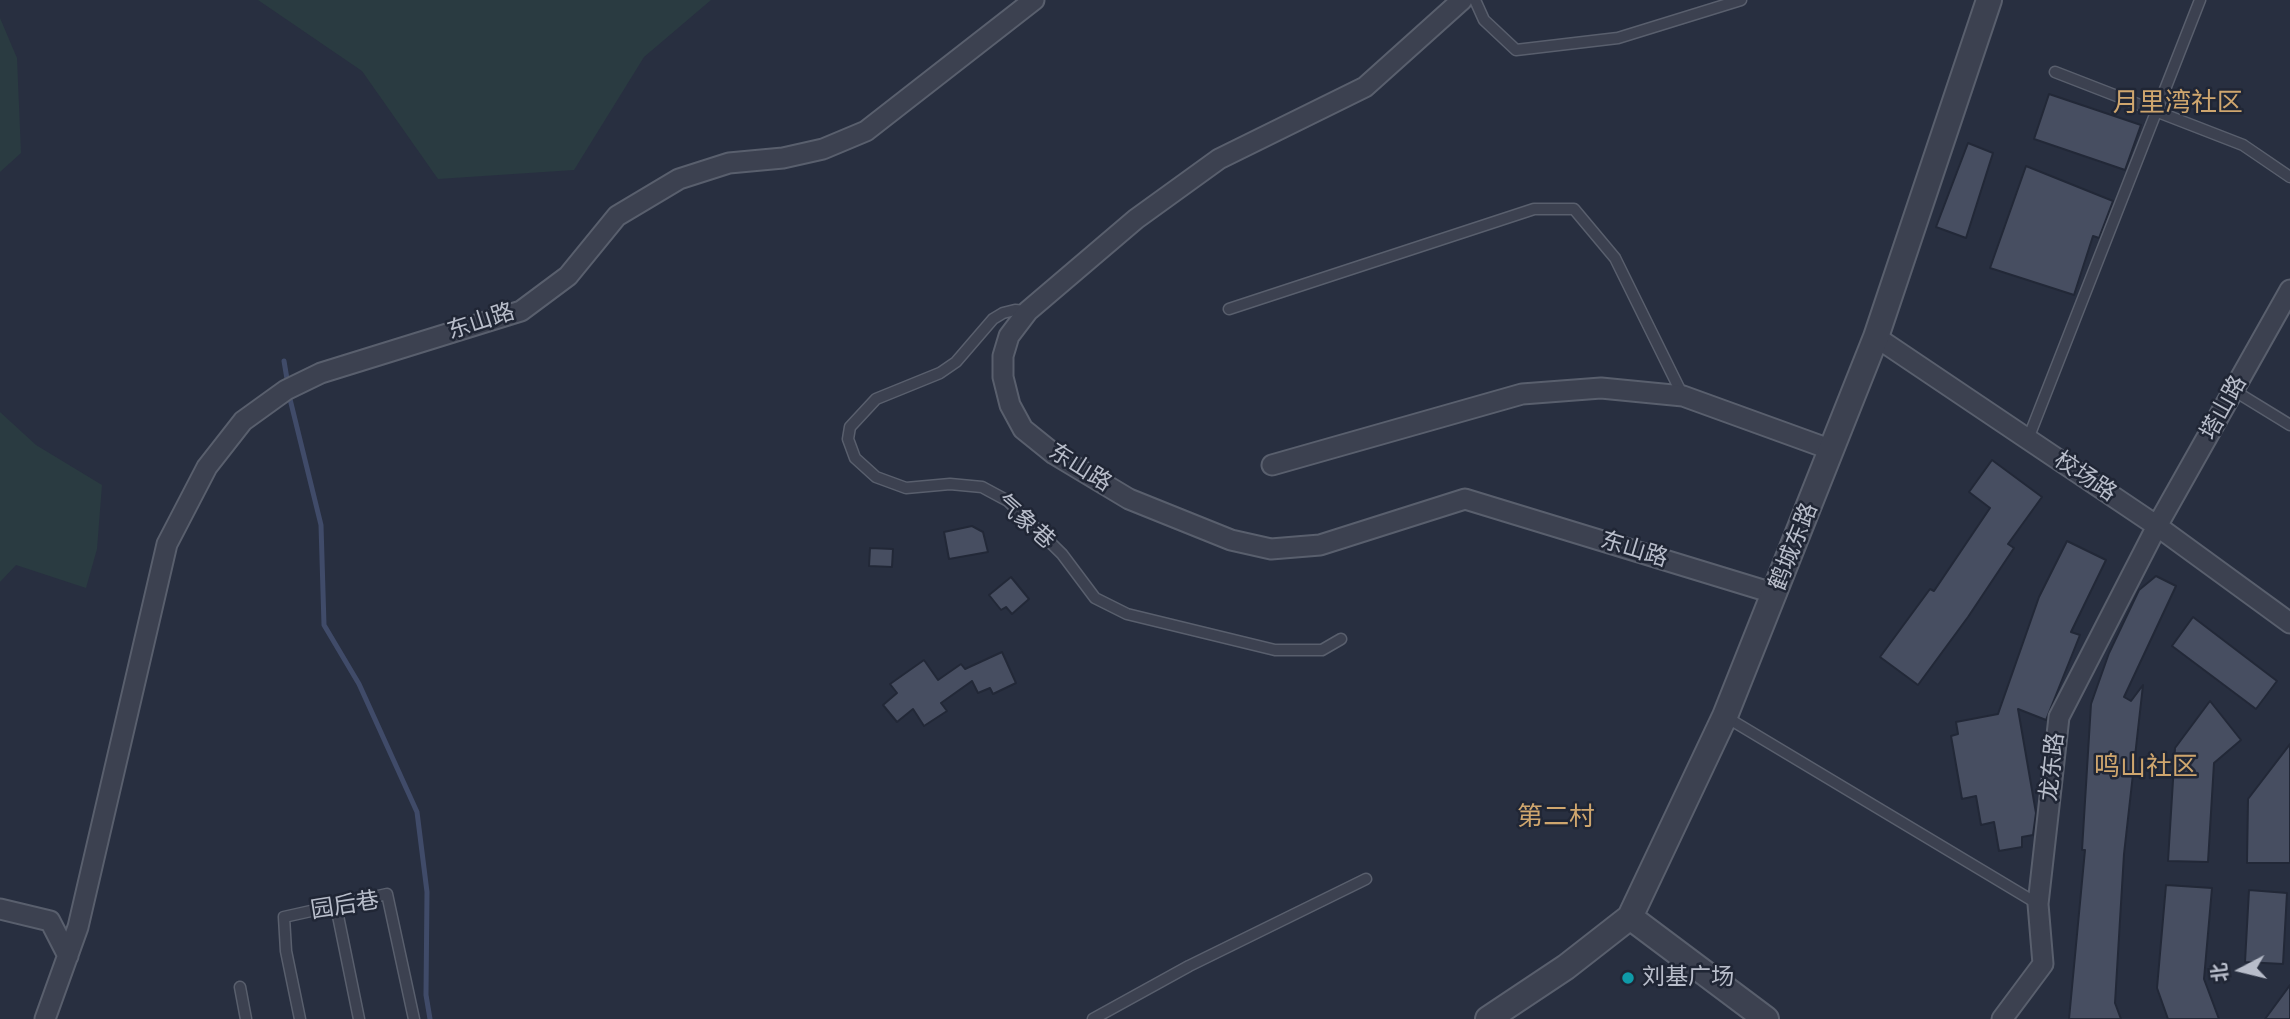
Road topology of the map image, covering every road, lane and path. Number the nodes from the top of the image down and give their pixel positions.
1 (1034, 0) edge
2 (1462, 0) edge
3 (1475, 0) edge
4 (1741, 0) edge
5 (1989, 0) edge
6 (2200, 0) edge
7 (2055, 72) dead end
8 (2157, 111) junction
9 (2290, 177) edge
10 (2290, 290) edge
11 (1229, 309) dead end
12 (1028, 311) junction
13 (1877, 337) junction
14 (2233, 390) junction
15 (1683, 396) junction
16 (2290, 425) edge
17 (2028, 439) junction
18 (1832, 450) junction
19 (1272, 465) dead end
20 (2157, 526) junction
21 (1776, 594) junction
22 (2290, 623) edge
23 (1341, 639) dead end
24 (1724, 716) junction
25 (1367, 879) dead end
26 (2038, 904) junction
27 (336, 906) junction
28 (0, 909) edge
29 (1630, 917) junction
30 (68, 956) junction
31 (240, 987) dead end
32 (46, 1019) edge
33 (246, 1019) edge
34 (300, 1019) edge
35 (359, 1019) edge
36 (414, 1019) edge
37 (1093, 1019) edge
38 (1488, 1019) edge
39 (1766, 1019) edge
40 (2002, 1019) edge

1 - 30 street, 东山路
2 - 12 street, 东山路
3 - 4 lane
5 - 13 street, 鹤城东路
6 - 8 lane
7 - 8 lane
8 - 9 lane
8 - 17 lane
10 - 14 street, 塔山路
11 - 15 lane
12 - 21 street, 东山路
12 - 23 lane, 气象巷
13 - 17 street, 校场路
13 - 18 street, 鹤城东路
14 - 16 lane
14 - 20 street, 塔山路
15 - 18 street
15 - 19 street
17 - 20 street, 校场路
18 - 21 street, 鹤城东路
20 - 22 street, 校场路
20 - 26 street, 龙东路
21 - 24 street, 鹤城东路
24 - 26 lane
24 - 29 street, 鹤城东路
25 - 37 lane
26 - 40 street, 龙东路
27 - 34 lane, 园后巷
27 - 35 lane
27 - 36 lane, 园后巷
28 - 30 street
29 - 38 street, 鹤城东路
29 - 39 street
30 - 32 street, 东山路
31 - 33 lane

